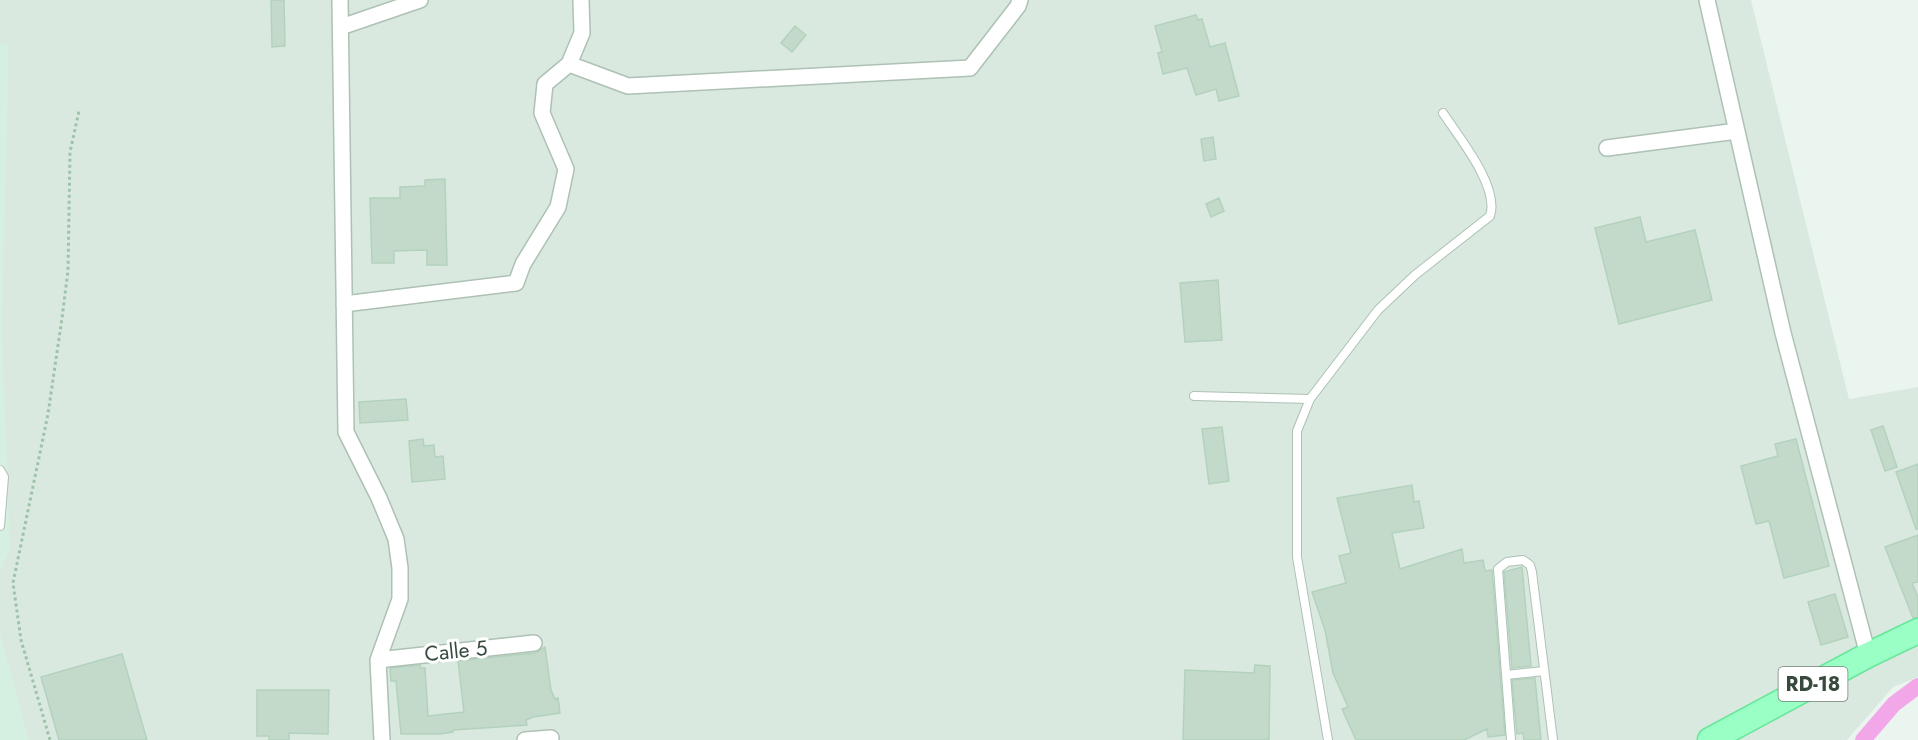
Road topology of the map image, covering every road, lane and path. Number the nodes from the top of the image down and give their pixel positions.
1 (340, 0) edge
2 (420, 0) edge
3 (581, 0) edge
4 (1020, 0) edge
5 (1707, 0) edge
6 (341, 27) junction
7 (569, 64) junction
8 (79, 111) dead end
9 (1443, 112) dead end
10 (1737, 130) junction
11 (1607, 148) dead end
12 (344, 304) junction
13 (1194, 396) dead end
14 (1310, 399) junction
15 (0, 470) edge
16 (0, 526) edge
17 (1918, 631) edge
18 (534, 643) dead end
19 (1868, 655) junction
20 (378, 660) junction
21 (1544, 670) junction
22 (1506, 675) junction
23 (551, 738) dead end
24 (50, 740) edge
25 (382, 740) edge
26 (525, 740) edge
27 (1328, 740) edge
28 (1511, 740) edge
29 (1553, 740) edge
30 (1710, 740) edge

1 - 6 street
2 - 6 street
3 - 7 street
4 - 7 street
5 - 10 street
6 - 12 street
7 - 12 street
8 - 24 path
9 - 14 lane
10 - 11 street
10 - 19 street
12 - 20 street
13 - 14 lane
14 - 27 lane
15 - 16 lane
17 - 19 main road, RD-18
18 - 20 street, Calle 5
19 - 30 main road, RD-18
20 - 25 street
21 - 22 lane
21 - 22 lane
21 - 29 lane
22 - 28 lane
23 - 26 street

